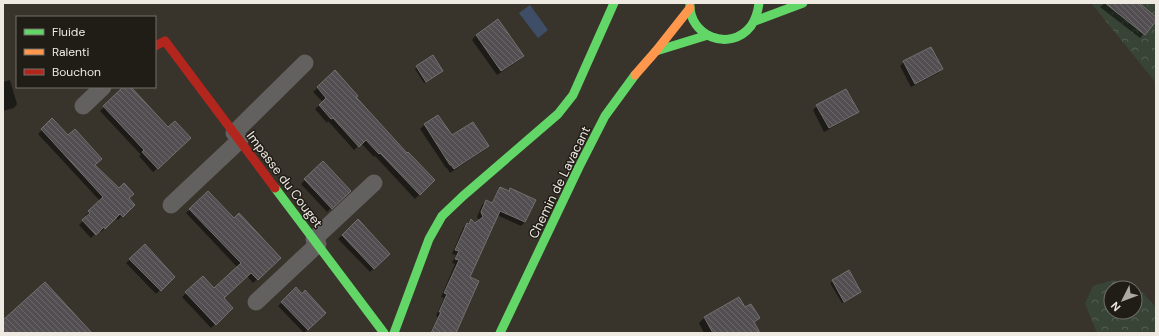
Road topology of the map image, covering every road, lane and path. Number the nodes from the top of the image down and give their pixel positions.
1 (614, 3) edge
2 (759, 3) edge
3 (803, 3) edge
4 (690, 5) edge
5 (787, 5) edge
6 (755, 21) junction
7 (708, 35) junction
8 (156, 46) edge
9 (656, 51) junction
10 (305, 64) dead end
11 (102, 88) edge
12 (83, 106) dead end
13 (237, 136) junction
14 (374, 183) dead end
15 (171, 204) dead end
16 (316, 242) junction
17 (256, 302) dead end
18 (384, 333) edge
19 (394, 333) edge
20 (500, 333) edge

1 - 19 street
2 - 6 street
3 - 5 street
4 - 7 street
4 - 9 street, Chemin de Lavacant
5 - 6 street
6 - 7 street
7 - 9 street
8 - 13 street, Impasse du Couget
9 - 20 street, Chemin de Lavacant
10 - 13 street
11 - 12 street
13 - 15 street
13 - 16 street, Impasse du Couget
14 - 16 street
16 - 17 street
16 - 18 street, Impasse du Couget

